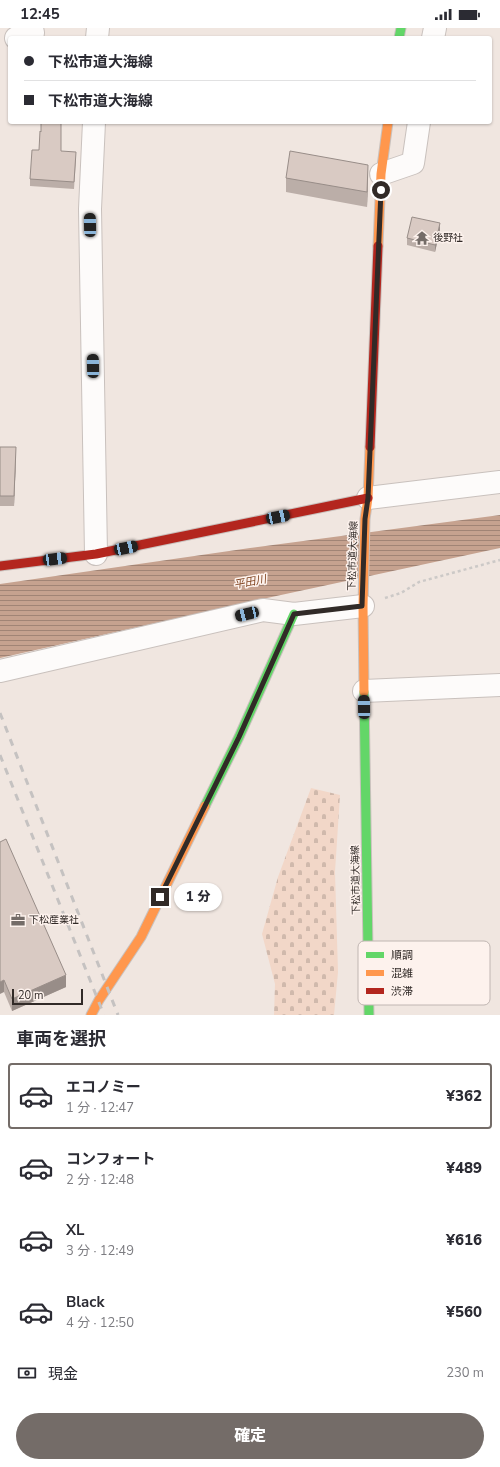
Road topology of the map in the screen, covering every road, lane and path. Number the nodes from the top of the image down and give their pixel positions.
1 (32, 28) edge
2 (23, 36) edge
3 (94, 124) edge
4 (388, 124) edge
5 (419, 124) edge
6 (382, 174) junction
7 (500, 482) edge
8 (367, 508) junction
9 (96, 554) junction
10 (500, 560) edge
11 (0, 566) edge
12 (362, 606) junction
13 (294, 614) junction
14 (0, 671) edge
15 (500, 685) edge
16 (364, 691) junction
17 (368, 941) edge
18 (369, 1005) edge
19 (91, 1015) edge
20 (369, 1015) edge

1 - 2 street
3 - 9 street
4 - 6 street, 下松市道大海線
5 - 6 street
6 - 8 street, 下松市道大海線
7 - 8 street
8 - 9 street
8 - 12 street, 下松市道大海線
9 - 11 street
10 - 12 path
12 - 13 street
12 - 16 street, 下松市道大海線
13 - 14 street
13 - 19 street
15 - 16 street
16 - 17 street, 下松市道大海線
18 - 20 street, 下松市道大海線

